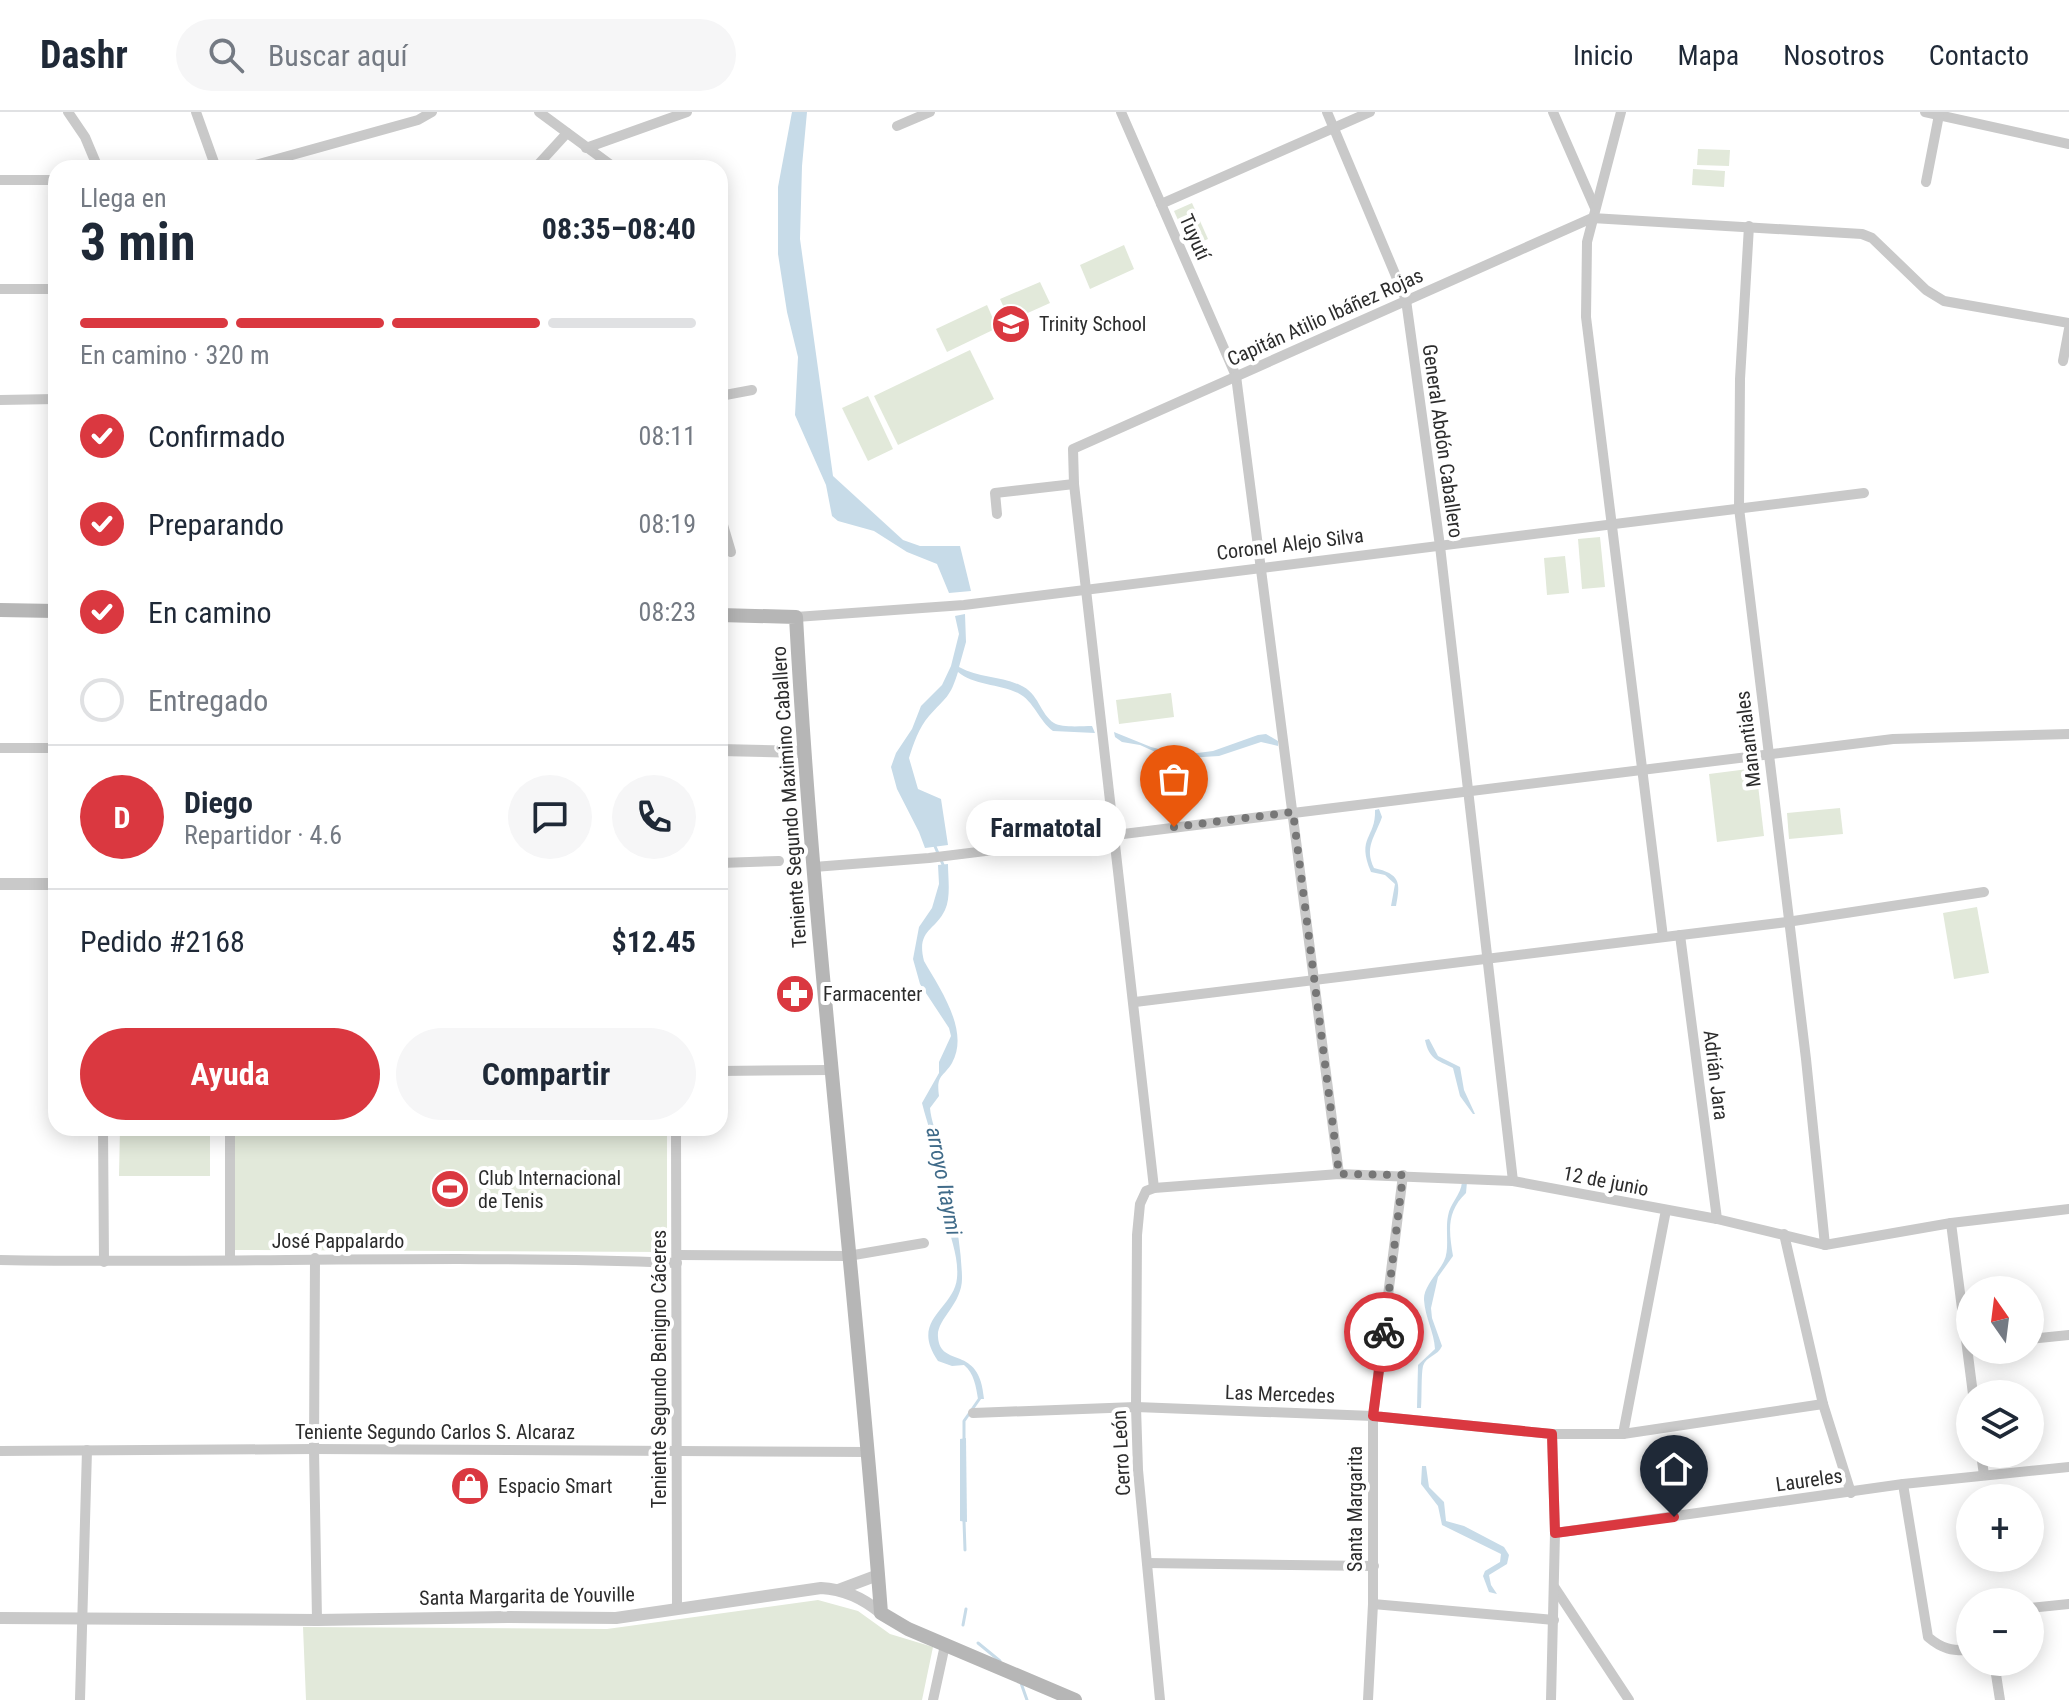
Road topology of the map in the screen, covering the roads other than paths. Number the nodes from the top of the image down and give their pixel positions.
1 (68, 112) edge
2 (196, 112) edge
3 (432, 112) edge
4 (539, 112) edge
5 (687, 112) edge
6 (930, 112) edge
7 (1121, 112) edge
8 (1327, 112) edge
9 (1370, 112) edge
10 (1553, 112) edge
11 (1621, 112) edge
12 (1925, 112) edge
13 (1939, 115) junction
14 (1958, 115) edge
15 (897, 126) dead end
16 (1334, 128) junction
17 (567, 133) junction
18 (2069, 144) edge
19 (586, 148) junction
20 (95, 160) edge
21 (213, 160) edge
22 (274, 160) edge
23 (542, 160) edge
24 (603, 160) edge
25 (0, 180) edge
26 (48, 180) edge
27 (1926, 182) dead end
28 (1161, 204) junction
29 (1594, 213) junction
30 (1749, 226) junction
31 (0, 289) edge
32 (48, 289) edge
33 (1406, 300) junction
34 (2069, 323) edge
35 (2069, 329) edge
36 (2063, 361) dead end
37 (1236, 376) junction
38 (752, 390) dead end
39 (728, 394) edge
40 (48, 399) edge
41 (0, 400) edge
42 (1074, 484) junction
43 (1864, 493) dead end
44 (1739, 508) junction
45 (997, 514) dead end
46 (1611, 524) junction
47 (728, 542) edge
48 (1440, 546) junction
49 (731, 552) dead end
50 (1260, 568) junction
51 (1086, 590) junction
52 (0, 610) edge
53 (48, 611) edge
54 (728, 615) edge
55 (796, 617) junction
56 (2069, 734) edge
57 (0, 748) edge
58 (48, 748) edge
59 (728, 750) edge
60 (803, 752) junction
61 (1768, 754) junction
62 (1642, 769) junction
63 (1468, 790) junction
64 (1293, 812) junction
65 (1115, 835) junction
66 (779, 861) dead end
67 (728, 863) edge
68 (814, 867) junction
69 (0, 884) edge
70 (48, 884) edge
71 (1984, 892) dead end
72 (1787, 922) junction
73 (1680, 935) junction
74 (1663, 937) junction
75 (1489, 959) junction
76 (1315, 980) junction
77 (1135, 1002) junction
78 (830, 1070) junction
79 (728, 1071) edge
80 (103, 1136) edge
81 (230, 1136) edge
82 (676, 1136) edge
83 (1339, 1174) junction
84 (1403, 1175) junction
85 (1513, 1181) junction
86 (1154, 1188) junction
87 (2069, 1209) edge
88 (1666, 1210) junction
89 (1717, 1219) junction
90 (1951, 1223) junction
91 (1784, 1234) junction
92 (924, 1243) dead end
93 (1825, 1245) junction
94 (848, 1256) junction
95 (315, 1258) junction
96 (230, 1259) junction
97 (677, 1259) junction
98 (0, 1260) edge
99 (104, 1262) junction
100 (1959, 1276) edge
101 (2069, 1335) edge
102 (2044, 1338) edge
103 (1823, 1404) junction
104 (1136, 1407) junction
105 (973, 1413) dead end
106 (1373, 1416) junction
107 (1552, 1434) junction
108 (1623, 1434) junction
109 (314, 1449) junction
110 (87, 1450) junction
111 (0, 1451) edge
112 (678, 1451) junction
113 (869, 1452) junction
114 (2069, 1467) edge
115 (1983, 1468) edge
116 (1984, 1475) junction
117 (1903, 1484) junction
118 (1851, 1493) junction
119 (1555, 1533) junction
120 (1147, 1563) junction
121 (1374, 1566) junction
122 (878, 1575) junction
123 (1554, 1586) junction
124 (838, 1590) junction
125 (1373, 1604) junction
126 (2069, 1604) edge
127 (2044, 1607) edge
128 (677, 1609) junction
129 (881, 1613) junction
130 (0, 1618) edge
131 (84, 1619) junction
132 (317, 1620) junction
133 (1554, 1620) junction
134 (945, 1645) junction
135 (1956, 1651) edge
136 (1996, 1676) edge
137 (80, 1700) edge
138 (933, 1700) edge
139 (1075, 1700) edge
140 (1160, 1700) edge
141 (1368, 1700) edge
142 (1551, 1700) edge
143 (1629, 1700) edge
144 (2000, 1700) edge

1 - 20 street
2 - 21 street
3 - 22 street
4 - 17 street
5 - 19 street
6 - 15 street
7 - 28 street, Tuyutí
8 - 16 street, General Abdón Caballero
9 - 16 street
10 - 29 street
11 - 29 street
12 - 13 street
13 - 14 street
13 - 27 street
14 - 18 street
16 - 28 street
16 - 33 street, General Abdón Caballero
17 - 19 street
17 - 23 street
19 - 24 street
25 - 26 street
28 - 37 street, Tuyutí
29 - 30 street
29 - 33 street, Capitán Atilio Ibáñez Rojas
29 - 46 street
30 - 34 street
30 - 44 street, Manantiales
31 - 32 street
33 - 37 street, Capitán Atilio Ibáñez Rojas
33 - 48 street, General Abdón Caballero
35 - 36 street
37 - 42 street, Capitán Atilio Ibáñez Rojas
37 - 50 street, Tuyutí
38 - 39 street
40 - 41 street
42 - 45 street
42 - 51 street
43 - 44 street, Coronel Alejo Silva
44 - 46 street, Coronel Alejo Silva
44 - 61 street, Manantiales
46 - 48 street, Coronel Alejo Silva
46 - 62 street
47 - 49 street
48 - 50 street, Coronel Alejo Silva
48 - 63 street, General Abdón Caballero
50 - 51 street, Coronel Alejo Silva
50 - 64 street, Tuyutí
51 - 55 street, Coronel Alejo Silva
51 - 65 street
52 - 53 main road
54 - 55 main road, Coronel Alejo Silva
55 - 60 main road, Teniente Segundo Maximino Caballero
56 - 61 street
57 - 58 street
59 - 60 street
60 - 68 main road, Teniente Segundo Maximino Caballero
61 - 62 street
61 - 72 street, Manantiales
62 - 63 street
62 - 74 street
63 - 64 street
63 - 75 street, General Abdón Caballero
64 - 65 street
64 - 76 street, Tuyutí
65 - 68 street
65 - 77 street
66 - 67 street
68 - 78 main road, Teniente Segundo Maximino Caballero
69 - 70 street
71 - 72 street
72 - 73 street
72 - 93 street, Manantiales
73 - 74 street
73 - 89 street, Adrián Jara
74 - 75 street
75 - 76 street
75 - 85 street, General Abdón Caballero
76 - 77 street
76 - 83 street, Tuyutí
77 - 86 street
78 - 79 street
78 - 94 main road, Teniente Segundo Maximino Caballero
80 - 99 street
81 - 96 street
82 - 97 street, Teniente Segundo Benigno Cáceres
83 - 84 street, 12 de junio
83 - 86 street, 12 de junio
84 - 85 street, 12 de junio
84 - 106 street, Santa Margarita
85 - 88 street, 12 de junio
86 - 104 street, Cerro León
87 - 90 street, 12 de junio
88 - 89 street, 12 de junio
88 - 108 street
89 - 91 street, 12 de junio
90 - 93 street, 12 de junio
90 - 100 street
91 - 93 street, 12 de junio
91 - 103 street
92 - 94 street, José Pappalardo
94 - 97 street, José Pappalardo
94 - 113 main road, Teniente Segundo Maximino Caballero
95 - 96 street, José Pappalardo
95 - 97 street, José Pappalardo
95 - 109 street
96 - 99 street, José Pappalardo
97 - 112 street, Teniente Segundo Benigno Cáceres
98 - 99 street, José Pappalardo
101 - 102 street
103 - 108 street, Las Mercedes
103 - 118 street
104 - 105 street, Las Mercedes
104 - 106 street, Las Mercedes
104 - 120 street, Cerro León
106 - 107 street, Las Mercedes
106 - 121 street, Santa Margarita
107 - 108 street, Las Mercedes
107 - 119 street
109 - 110 street, Teniente Segundo Carlos S. Alcaraz
109 - 112 street, Teniente Segundo Carlos S. Alcaraz
109 - 132 street
110 - 111 street, Teniente Segundo Carlos S. Alcaraz
110 - 131 street
112 - 113 street, Teniente Segundo Carlos S. Alcaraz
112 - 128 street, Teniente Segundo Benigno Cáceres
113 - 122 main road, Teniente Segundo Maximino Caballero
114 - 116 street, Laureles
115 - 116 street
116 - 117 street, Laureles
117 - 118 street, Laureles
117 - 135 street
118 - 119 street, Laureles
119 - 123 street
120 - 121 street
120 - 140 street, Cerro León
121 - 125 street, Santa Margarita
122 - 124 street
122 - 129 main road, Teniente Segundo Maximino Caballero
123 - 133 street
123 - 143 street
124 - 128 street, Santa Margarita de Youville
124 - 129 street, Santa Margarita de Youville
125 - 133 street
125 - 141 street, Santa Margarita
126 - 127 street
128 - 132 street, Santa Margarita de Youville
129 - 134 main road, Santa Margarita de Youville
130 - 131 street, Santa Margarita de Youville
131 - 132 street, Santa Margarita de Youville
131 - 137 street
133 - 142 street
134 - 138 street
134 - 139 main road, Santa Margarita de Youville
136 - 144 street

